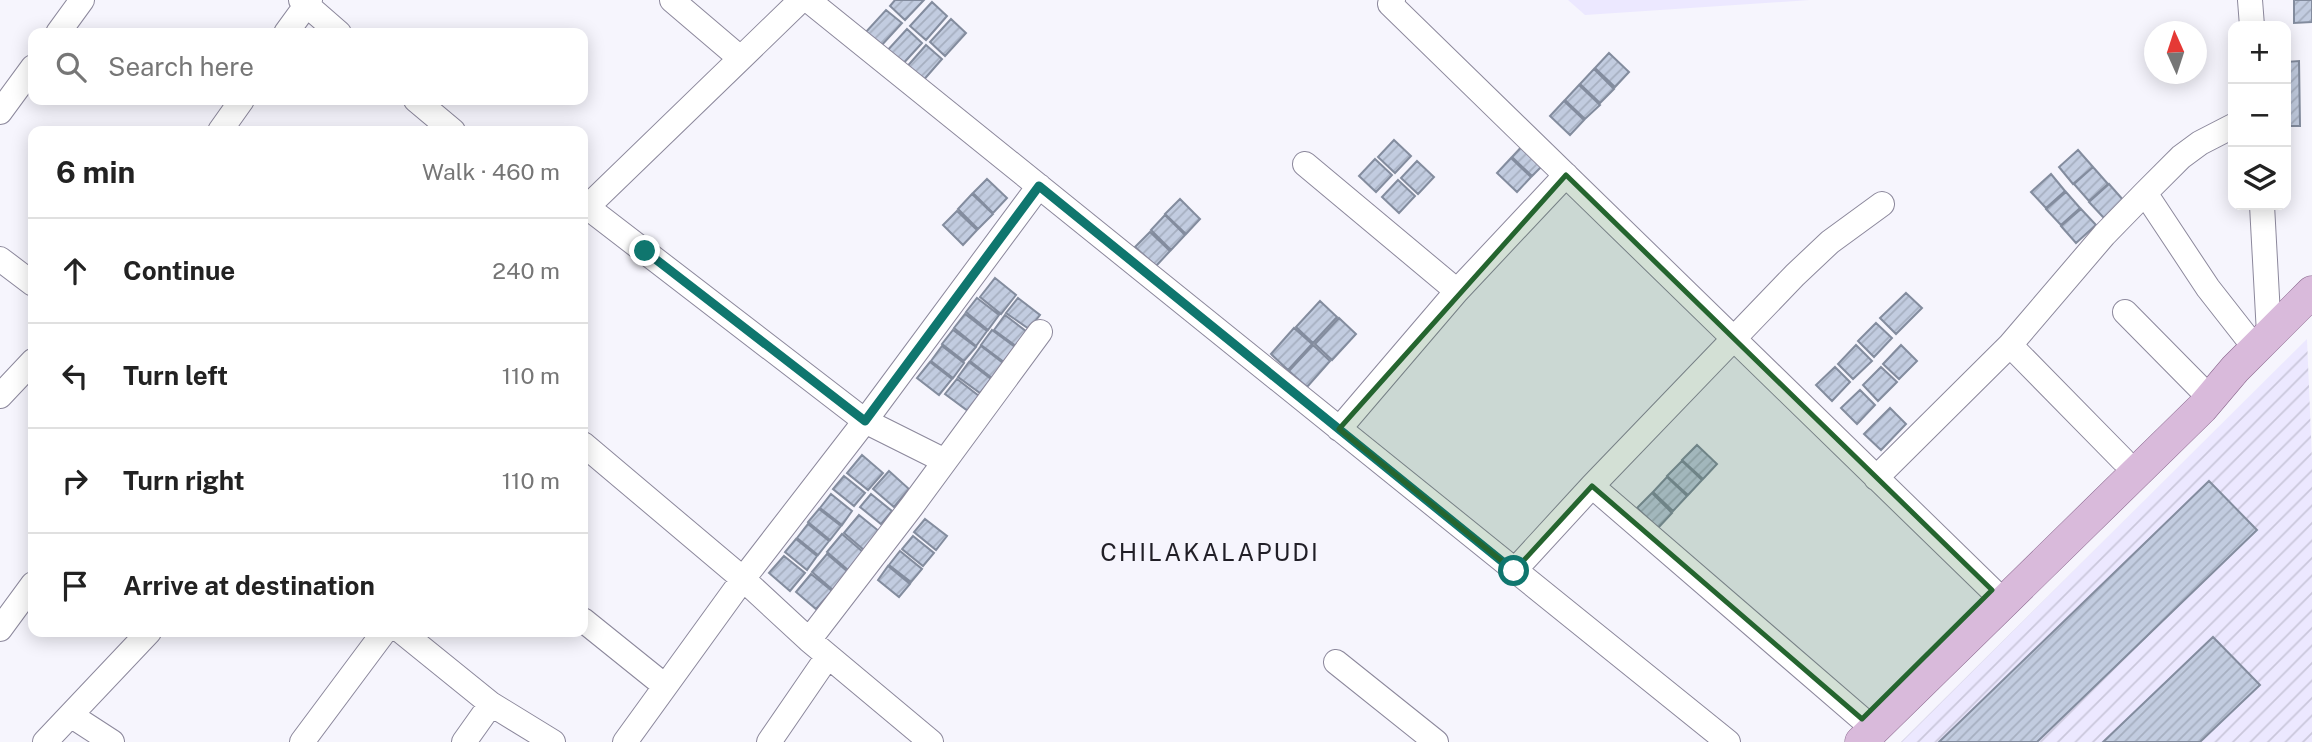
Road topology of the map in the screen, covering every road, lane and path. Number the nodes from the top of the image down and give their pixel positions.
1 (82, 0) edge
2 (672, 0) edge
3 (802, 0) edge
4 (808, 0) edge
5 (1394, 0) edge
6 (2250, 0) edge
7 (306, 1) edge
8 (2252, 21) edge
9 (62, 28) edge
10 (289, 28) edge
11 (333, 28) edge
12 (740, 58) junction
13 (28, 74) edge
14 (238, 105) edge
15 (422, 105) edge
16 (0, 112) edge
17 (224, 126) edge
18 (447, 126) edge
19 (2228, 129) edge
20 (1305, 164) dead end
21 (1566, 175) junction
22 (1039, 186) junction
23 (2145, 192) junction
24 (1882, 204) dead end
25 (588, 206) edge
26 (2262, 210) edge
27 (588, 211) edge
28 (0, 259) edge
29 (28, 280) edge
30 (1457, 291) junction
31 (2312, 292) edge
32 (2125, 312) dead end
33 (1040, 332) dead end
34 (1733, 338) junction
35 (2010, 345) junction
36 (2253, 350) junction
37 (28, 366) edge
38 (2201, 389) junction
39 (0, 396) edge
40 (865, 421) junction
41 (1339, 429) junction
42 (588, 448) edge
43 (2123, 460) junction
44 (945, 461) junction
45 (1876, 478) junction
46 (1592, 486) junction
47 (1514, 571) junction
48 (743, 579) junction
49 (1992, 590) junction
50 (28, 591) edge
51 (588, 624) edge
52 (0, 629) edge
53 (144, 637) edge
54 (380, 637) edge
55 (408, 637) edge
56 (809, 640) junction
57 (828, 656) junction
58 (1336, 662) dead end
59 (665, 687) junction
60 (491, 704) junction
61 (72, 716) junction
62 (1861, 731) edge
63 (46, 742) edge
64 (112, 742) edge
65 (302, 742) edge
66 (464, 742) edge
67 (553, 742) edge
68 (625, 742) edge
69 (769, 742) edge
70 (931, 742) edge
71 (1436, 742) edge
72 (1728, 742) edge
73 (1839, 742) edge

1 - 9 street
2 - 12 street
3 - 12 street
4 - 22 street
5 - 21 street
6 - 8 street
7 - 10 street
7 - 11 street
12 - 25 street
13 - 16 street
14 - 17 street
15 - 18 street
19 - 23 street
20 - 30 street
21 - 30 street
21 - 34 street
22 - 40 street
22 - 41 street
23 - 35 street
23 - 36 street
24 - 34 street
26 - 36 street
27 - 40 street
28 - 29 street
30 - 41 street
31 - 36 main road
32 - 38 street
33 - 44 street
34 - 45 street
34 - 46 street
35 - 43 street
35 - 45 street
36 - 38 main road
36 - 62 main road
37 - 39 street
38 - 43 main road
40 - 44 street
40 - 48 street
41 - 47 street
42 - 48 street
43 - 49 main road
44 - 56 street
45 - 49 street
46 - 47 street
46 - 62 street
47 - 72 street
48 - 56 street
48 - 59 street
49 - 62 main road
50 - 52 street
51 - 59 street
53 - 61 street
54 - 65 street
55 - 60 street
56 - 57 street
57 - 69 street
57 - 70 street
58 - 71 street
59 - 68 street
60 - 66 street
60 - 67 street
61 - 63 street
61 - 64 street
62 - 73 main road

